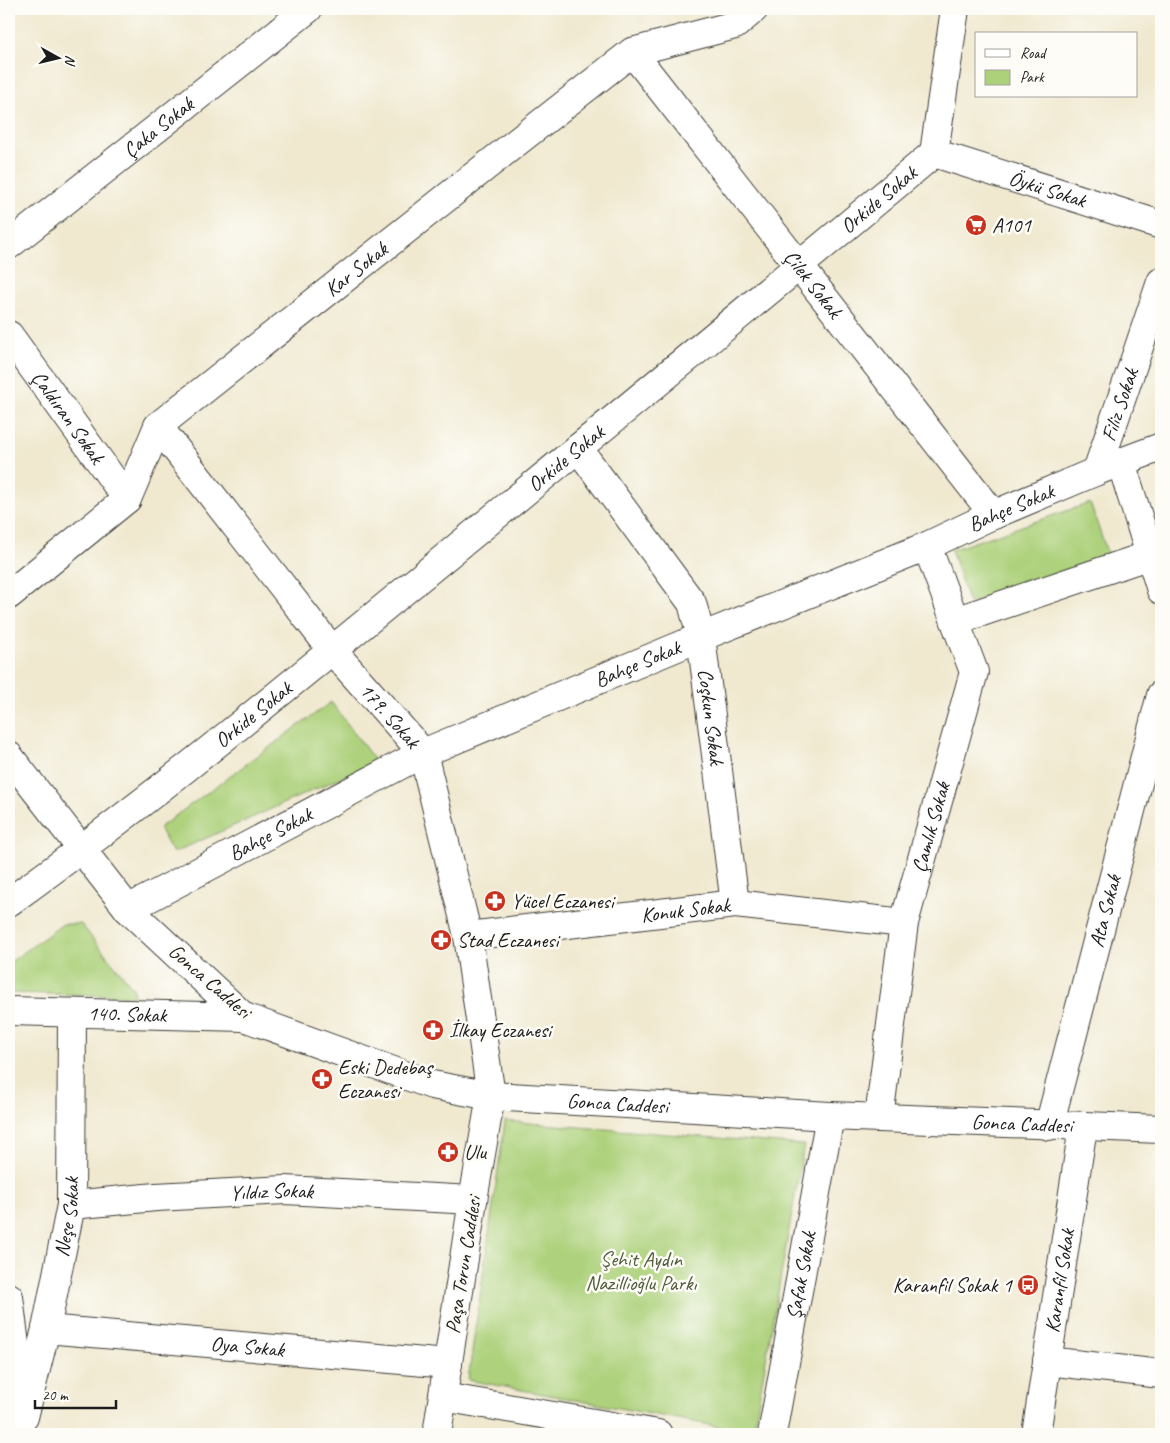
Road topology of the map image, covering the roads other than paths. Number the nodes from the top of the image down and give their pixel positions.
1 (308, 9) edge
2 (955, 9) edge
3 (737, 14) edge
4 (632, 52) junction
5 (934, 153) junction
6 (1161, 225) edge
7 (9, 245) edge
8 (800, 266) junction
9 (1161, 282) edge
10 (9, 335) edge
11 (158, 426) junction
12 (1161, 447) edge
13 (578, 448) junction
14 (1109, 467) junction
15 (127, 499) junction
16 (994, 515) junction
17 (927, 546) junction
18 (1150, 555) junction
19 (1161, 590) edge
20 (9, 595) edge
21 (955, 621) junction
22 (701, 637) junction
23 (332, 650) junction
24 (1161, 695) edge
25 (423, 753) junction
26 (9, 756) edge
27 (82, 850) junction
28 (9, 902) edge
29 (735, 904) junction
30 (128, 909) junction
31 (904, 923) junction
32 (468, 936) junction
33 (9, 1011) edge
34 (72, 1013) junction
35 (244, 1017) junction
36 (491, 1096) junction
37 (830, 1116) junction
38 (879, 1118) junction
39 (1049, 1126) junction
40 (1083, 1127) junction
41 (1161, 1130) edge
42 (473, 1200) junction
43 (71, 1205) junction
44 (9, 1297) edge
45 (46, 1329) junction
46 (1047, 1360) junction
47 (448, 1364) junction
48 (1161, 1374) edge
49 (443, 1397) junction
50 (17, 1424) edge
51 (436, 1434) edge
52 (658, 1434) edge
53 (772, 1434) edge
54 (1036, 1434) edge

1 - 7 street, Çaka Sokak
2 - 5 street, Orkide Sokak
3 - 4 street, Kar Sokak
4 - 8 street, Çilek Sokak
4 - 11 street, Kar Sokak
5 - 6 street, Öykü Sokak
5 - 8 street, Orkide Sokak
8 - 13 street, Orkide Sokak
8 - 16 street, Çilek Sokak
9 - 14 street, Filiz Sokak
10 - 15 street, Çaldıran Sokak
11 - 15 street, Kar Sokak
11 - 23 street, 179. Sokak
12 - 14 street, Bahçe Sokak
13 - 22 street, Coşkun Sokak
13 - 23 street, Orkide Sokak
14 - 16 street, Bahçe Sokak
14 - 18 street
15 - 20 street, Kar Sokak
16 - 17 street, Bahçe Sokak
17 - 21 street, Çamlık Sokak
17 - 22 street, Bahçe Sokak
18 - 19 street
18 - 21 street
21 - 31 street, Çamlık Sokak
22 - 25 street, Bahçe Sokak
22 - 29 street, Coşkun Sokak
23 - 25 street, 179. Sokak
23 - 27 street, Orkide Sokak
24 - 39 street, Ata Sokak
25 - 30 street, Bahçe Sokak
25 - 32 street, 179. Sokak
26 - 27 street, Gonca Caddesi
27 - 28 street, Orkide Sokak
27 - 30 street, Gonca Caddesi
29 - 31 street, Konuk Sokak
29 - 32 street, Konuk Sokak
30 - 35 street, Gonca Caddesi
31 - 38 street, Çamlık Sokak
32 - 36 street, 179. Sokak
33 - 34 street, 140. Sokak
34 - 35 street, 140. Sokak
34 - 43 street, Neşe Sokak
35 - 36 street, Gonca Caddesi
36 - 37 street, Gonca Caddesi
36 - 42 street, Paşa Torun Caddesi
37 - 38 street, Gonca Caddesi
37 - 53 street, Şafak Sokak
38 - 39 street, Gonca Caddesi
39 - 40 street, Gonca Caddesi
40 - 41 street, Gonca Caddesi
40 - 46 street, Karanfil Sokak
42 - 43 street, Yıldız Sokak
42 - 47 street, Paşa Torun Caddesi
43 - 45 street, Neşe Sokak
44 - 50 street
45 - 47 street, Oya Sokak
45 - 50 street, Neşe Sokak
46 - 48 street
46 - 54 street, Karanfil Sokak
47 - 49 street, Paşa Torun Caddesi
49 - 51 street, Paşa Torun Caddesi
49 - 52 street

